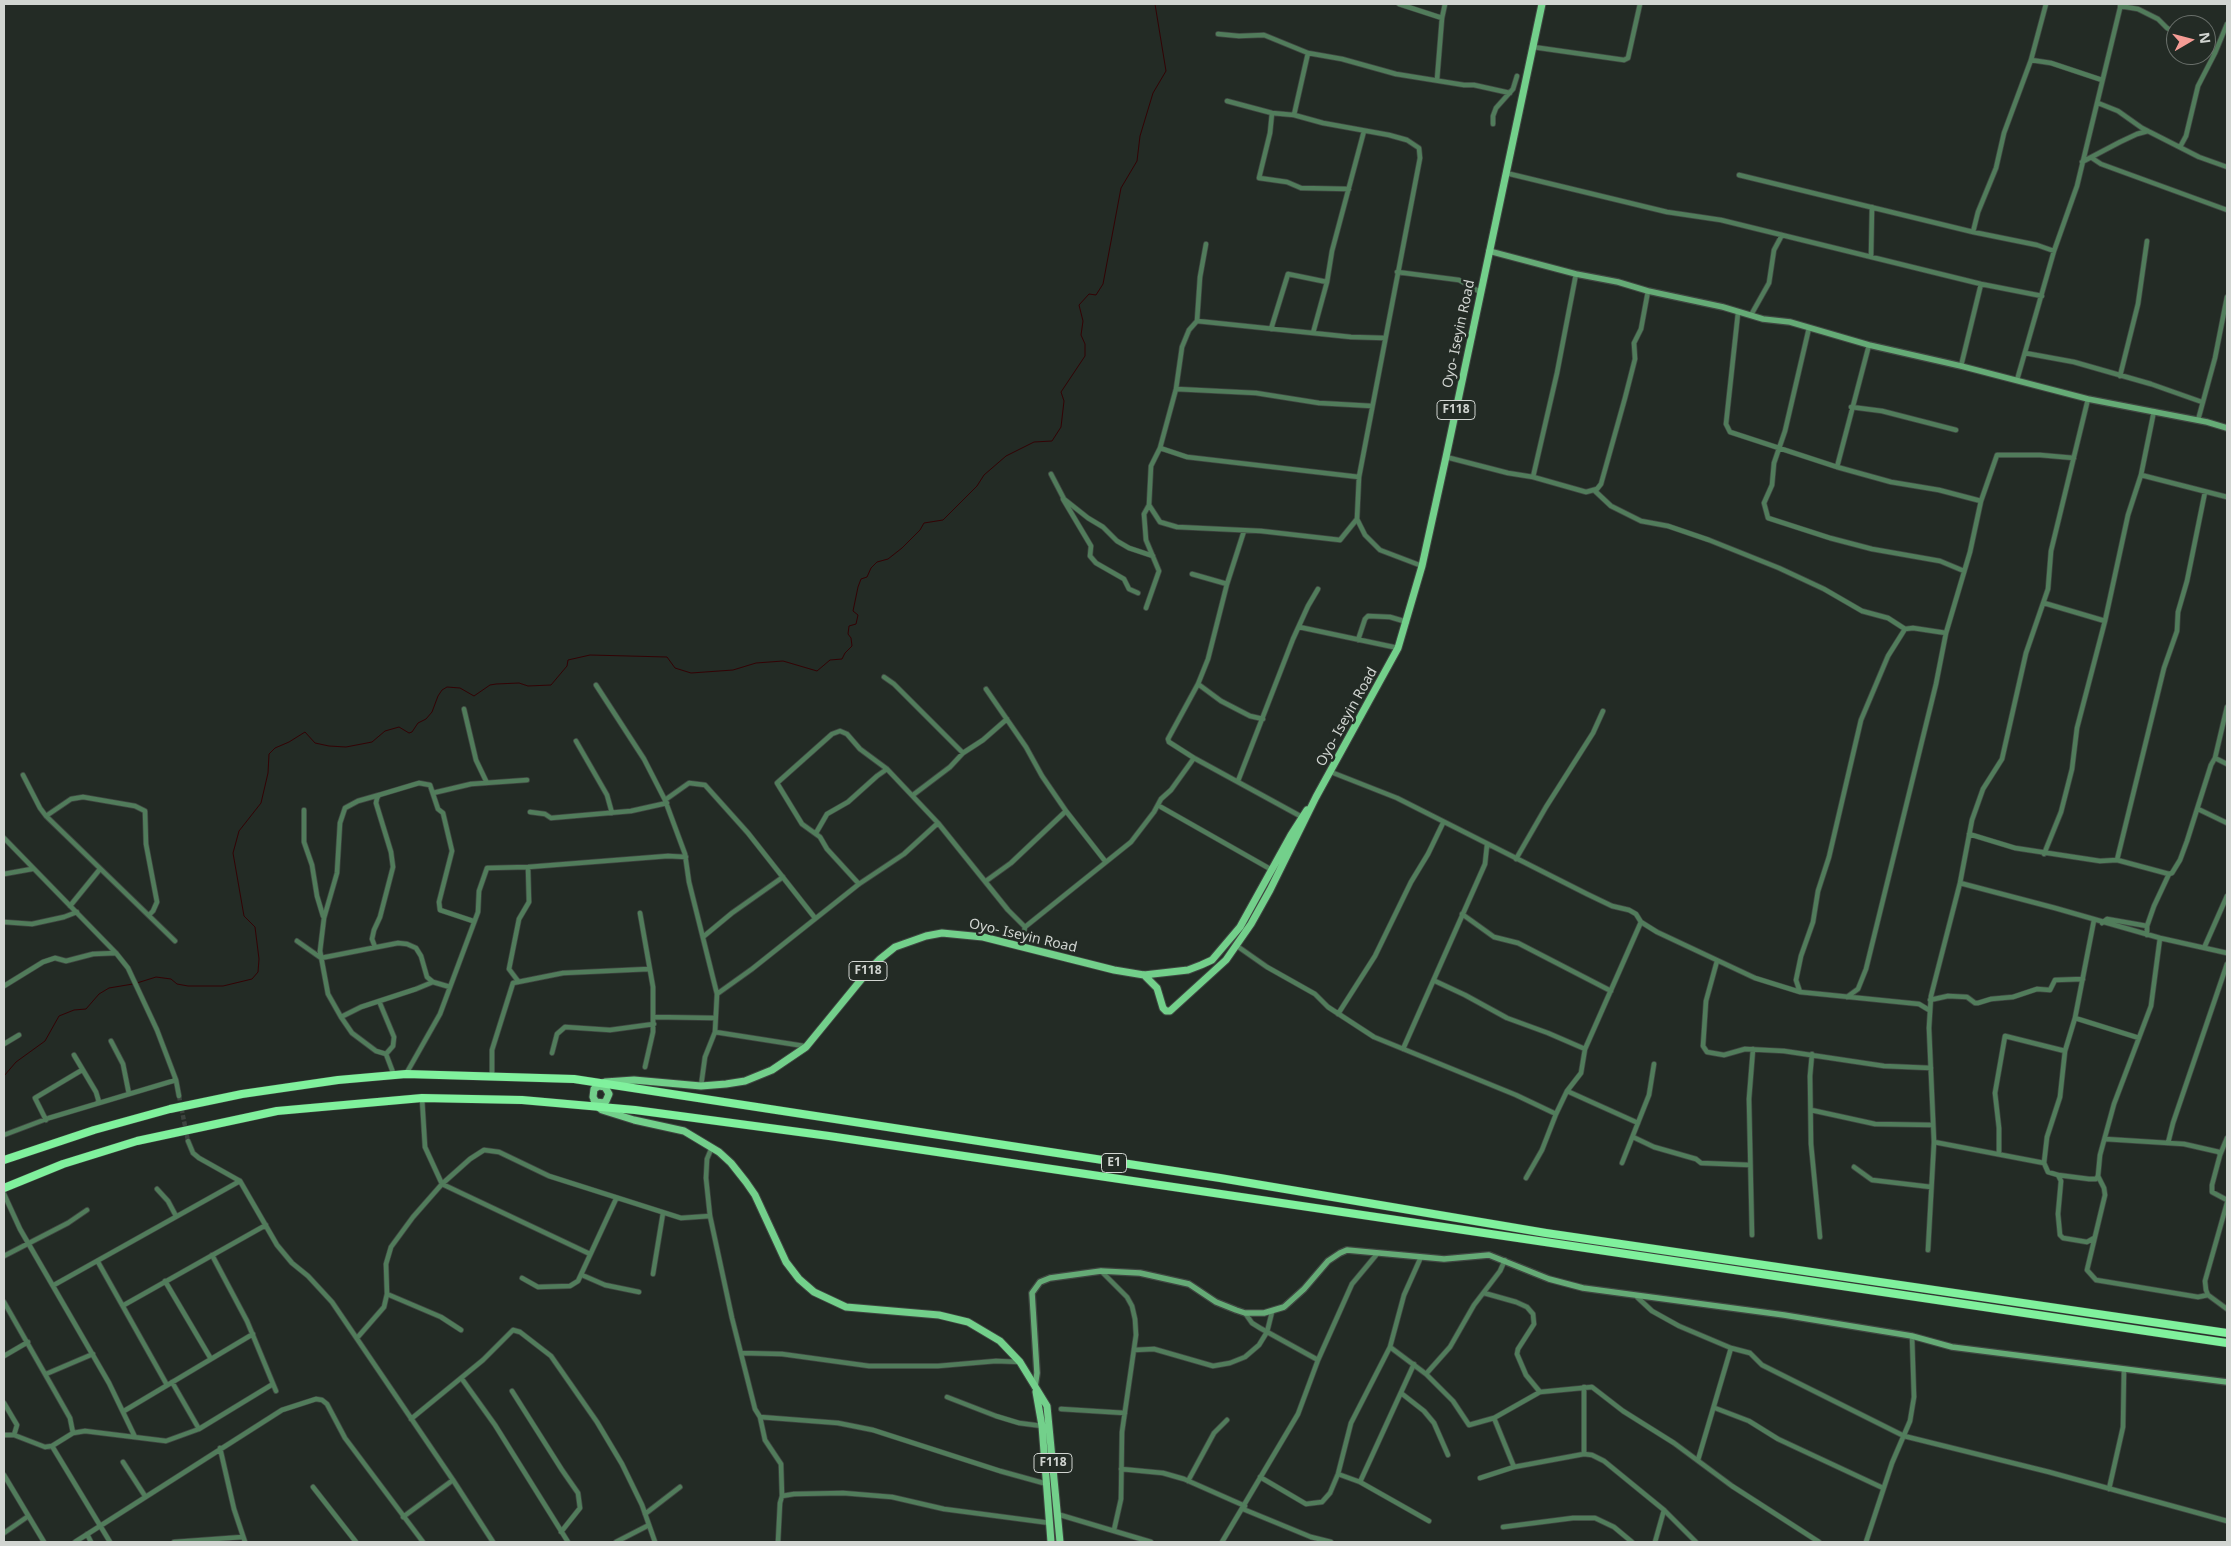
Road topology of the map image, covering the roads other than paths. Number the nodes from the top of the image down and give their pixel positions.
1 (1398, 4) edge
2 (1445, 4) edge
3 (1542, 4) edge
4 (1640, 4) edge
5 (2046, 4) edge
6 (2121, 5) edge
7 (1442, 18) junction
8 (2227, 24) edge
9 (2166, 27) edge
10 (1218, 34) dead end
11 (1533, 47) junction
12 (2216, 51) edge
13 (1308, 53) junction
14 (2031, 60) junction
15 (2209, 65) edge
16 (1517, 76) dead end
17 (1437, 80) junction
18 (2102, 80) junction
19 (1510, 93) junction
20 (1227, 101) dead end
21 (2098, 103) junction
22 (1272, 112) junction
23 (1294, 115) junction
24 (1493, 124) dead end
25 (1364, 131) junction
26 (2149, 131) junction
27 (2180, 147) junction
28 (2092, 158) junction
29 (2082, 162) junction
30 (2227, 167) edge
31 (1506, 173) junction
32 (1739, 175) dead end
33 (1349, 189) junction
34 (1872, 207) junction
35 (2227, 210) edge
36 (1973, 232) junction
37 (1782, 235) junction
38 (2148, 241) dead end
39 (1206, 244) dead end
40 (1489, 251) junction
41 (2054, 251) junction
42 (1870, 257) junction
43 (1397, 272) junction
44 (1576, 274) junction
45 (1327, 282) junction
46 (1981, 284) junction
47 (1648, 291) junction
48 (1480, 292) junction
49 (2042, 296) junction
50 (2227, 297) edge
51 (1738, 313) junction
52 (1751, 315) junction
53 (1197, 321) junction
54 (1809, 328) junction
55 (1270, 329) junction
56 (1313, 333) junction
57 (1385, 338) junction
58 (1869, 345) junction
59 (2025, 353) junction
60 (1961, 366) junction
61 (2120, 376) junction
62 (2017, 380) junction
63 (1176, 389) junction
64 (2088, 399) junction
65 (2202, 402) junction
66 (1372, 406) junction
67 (1851, 407) junction
68 (2154, 411) junction
69 (2198, 420) junction
70 (2227, 428) edge
71 (1956, 430) dead end
72 (1160, 448) junction
73 (1779, 448) junction
74 (1446, 457) junction
75 (2074, 458) junction
76 (1837, 467) junction
77 (1051, 474) dead end
78 (2141, 475) junction
79 (1359, 477) junction
80 (1533, 477) junction
81 (1595, 490) junction
82 (2204, 492) junction
83 (1060, 494) junction
84 (2227, 496) edge
85 (1981, 501) junction
86 (1148, 505) junction
87 (1357, 519) junction
88 (1244, 531) junction
89 (1153, 556) junction
90 (1422, 566) junction
91 (1964, 571) junction
92 (1192, 574) dead end
93 (1227, 584) junction
94 (1318, 589) dead end
95 (1138, 593) dead end
96 (2044, 603) junction
97 (1146, 608) dead end
98 (2106, 621) junction
99 (1408, 622) junction
100 (1299, 627) junction
101 (1905, 629) junction
102 (1946, 633) junction
103 (1358, 640) junction
104 (1398, 648) junction
105 (884, 677) dead end
106 (1198, 684) junction
107 (596, 685) dead end
108 (986, 690) dead end
109 (2227, 707) edge
110 (464, 708) dead end
111 (1603, 711) dead end
112 (1007, 719) junction
113 (1263, 719) junction
114 (576, 741) dead end
115 (963, 753) junction
116 (1194, 758) junction
117 (2215, 758) junction
118 (2227, 764) edge
119 (887, 769) junction
120 (1331, 772) junction
121 (23, 775) dead end
122 (527, 780) dead end
123 (1238, 781) junction
124 (487, 783) junction
125 (434, 793) junction
126 (379, 795) junction
127 (913, 795) junction
128 (1316, 797) junction
129 (666, 802) junction
130 (1161, 806) dead end
131 (2198, 809) junction
132 (304, 810) dead end
133 (1066, 811) junction
134 (530, 812) dead end
135 (612, 813) junction
136 (46, 816) junction
137 (1302, 817) junction
138 (938, 823) junction
139 (1443, 823) junction
140 (2227, 823) edge
141 (816, 833) junction
142 (1969, 834) junction
143 (5, 840) edge
144 (1487, 845) junction
145 (2044, 854) junction
146 (686, 857) junction
147 (1516, 859) junction
148 (2118, 860) junction
149 (1105, 861) junction
150 (528, 867) junction
151 (32, 869) junction
152 (100, 869) junction
153 (1272, 870) junction
154 (4, 874) edge
155 (2170, 874) junction
156 (783, 877) junction
157 (986, 881) junction
158 (1960, 883) junction
159 (859, 884) junction
160 (2227, 898) edge
161 (70, 906) junction
162 (77, 912) junction
163 (640, 913) dead end
164 (1462, 914) junction
165 (148, 915) junction
166 (324, 918) junction
167 (815, 918) junction
168 (2094, 920) junction
169 (473, 921) junction
170 (4, 922) edge
171 (1642, 922) junction
172 (2102, 923) junction
173 (1025, 926) junction
174 (2147, 926) junction
175 (2147, 935) junction
176 (703, 937) junction
177 (2160, 938) junction
178 (175, 941) dead end
179 (297, 941) dead end
180 (1237, 946) junction
181 (375, 947) junction
182 (1021, 947) junction
183 (2204, 948) junction
184 (2227, 952) edge
185 (116, 953) junction
186 (321, 958) junction
187 (1717, 961) junction
188 (2227, 964) edge
189 (649, 969) junction
190 (1144, 975) junction
191 (2084, 979) junction
192 (1796, 980) junction
193 (1435, 981) junction
194 (433, 982) junction
195 (518, 982) junction
196 (4, 986) edge
197 (450, 987) junction
198 (1784, 988) junction
199 (1858, 989) junction
200 (1611, 991) junction
201 (1800, 992) junction
202 (717, 994) junction
203 (1846, 997) junction
204 (1930, 998) junction
205 (1860, 999) junction
206 (380, 1002) junction
207 (1919, 1004) junction
208 (1929, 1010) junction
209 (1338, 1014) junction
210 (341, 1017) junction
211 (653, 1017) junction
212 (714, 1018) junction
213 (2075, 1018) junction
214 (654, 1024) junction
215 (714, 1032) junction
216 (19, 1035) dead end
217 (2139, 1038) junction
218 (110, 1041) dead end
219 (4, 1044) edge
220 (804, 1046) dead end
221 (1403, 1049) junction
222 (1585, 1049) junction
223 (1753, 1049) junction
224 (2065, 1051) junction
225 (552, 1053) dead end
226 (386, 1054) junction
227 (1812, 1054) junction
228 (74, 1055) dead end
229 (1654, 1064) dead end
230 (645, 1067) dead end
231 (1931, 1068) junction
232 (82, 1070) junction
233 (406, 1074) junction
234 (394, 1075) junction
235 (492, 1075) junction
236 (176, 1080) junction
237 (701, 1086) junction
238 (1567, 1092) junction
239 (603, 1093) junction
240 (129, 1094) junction
241 (179, 1096) tunnel mouth
242 (422, 1098) junction
243 (91, 1105) junction
244 (610, 1108) junction
245 (1811, 1110) junction
246 (1556, 1114) junction
247 (616, 1115) junction
248 (46, 1120) junction
249 (1638, 1122) junction
250 (1933, 1125) junction
251 (4, 1135) edge
252 (1633, 1137) junction
253 (2227, 1138) edge
254 (2105, 1139) junction
255 (188, 1141) tunnel mouth
256 (1934, 1142) junction
257 (2168, 1143) junction
258 (712, 1147) junction
259 (1999, 1153) junction
260 (2220, 1154) junction
261 (4, 1160) edge
262 (1622, 1163) dead end
263 (2044, 1163) junction
264 (1750, 1165) junction
265 (1854, 1167) dead end
266 (2058, 1175) junction
267 (2098, 1176) junction
268 (1526, 1178) dead end
269 (240, 1182) junction
270 (442, 1184) junction
271 (1931, 1187) junction
272 (4, 1188) edge
273 (157, 1189) dead end
274 (4, 1194) edge
275 (616, 1199) junction
276 (2227, 1202) edge
277 (87, 1210) dead end
278 (663, 1212) junction
279 (176, 1216) junction
280 (710, 1216) junction
281 (266, 1225) junction
282 (1752, 1235) dead end
283 (1820, 1237) dead end
284 (2094, 1238) junction
285 (28, 1243) junction
286 (1928, 1250) dead end
287 (590, 1254) junction
288 (1376, 1254) junction
289 (212, 1255) junction
290 (4, 1256) edge
291 (1421, 1257) junction
292 (1505, 1260) junction
293 (98, 1262) junction
294 (1101, 1271) junction
295 (653, 1274) dead end
296 (582, 1275) junction
297 (522, 1278) dead end
298 (165, 1281) junction
299 (54, 1285) junction
300 (639, 1292) dead end
301 (1484, 1293) junction
302 (387, 1294) junction
303 (2208, 1295) junction
304 (1637, 1297) junction
305 (4, 1302) edge
306 (124, 1305) junction
307 (2227, 1309) edge
308 (1272, 1312) junction
309 (1245, 1313) junction
310 (461, 1330) dead end
311 (1267, 1332) junction
312 (253, 1334) junction
313 (2227, 1334) edge
314 (1912, 1336) junction
315 (357, 1338) junction
316 (28, 1342) junction
317 (2227, 1343) edge
318 (1390, 1347) junction
319 (1731, 1348) junction
320 (1134, 1350) junction
321 (741, 1353) junction
322 (93, 1354) junction
323 (4, 1356) edge
324 (211, 1359) junction
325 (1318, 1360) junction
326 (1020, 1362) junction
327 (1414, 1364) junction
328 (2124, 1369) junction
329 (46, 1374) junction
330 (1426, 1374) junction
331 (462, 1379) junction
332 (2227, 1382) edge
333 (169, 1384) junction
334 (274, 1384) junction
335 (1035, 1387) junction
336 (1584, 1387) junction
337 (276, 1391) dead end
338 (512, 1391) dead end
339 (1540, 1392) junction
340 (1401, 1393) junction
341 (946, 1397) dead end
342 (4, 1403) edge
343 (1715, 1408) junction
344 (1060, 1409) dead end
345 (124, 1411) junction
346 (1125, 1413) junction
347 (760, 1417) junction
348 (1494, 1418) junction
349 (411, 1419) junction
350 (1227, 1420) dead end
351 (1042, 1426) junction
352 (199, 1429) junction
353 (73, 1433) junction
354 (14, 1434) junction
355 (4, 1435) edge
356 (1904, 1436) junction
357 (135, 1437) junction
358 (52, 1446) junction
359 (220, 1448) junction
360 (1584, 1454) junction
361 (1448, 1455) dead end
362 (1698, 1460) junction
363 (123, 1462) dead end
364 (1514, 1467) junction
365 (1121, 1469) junction
366 (1338, 1474) junction
367 (4, 1475) edge
368 (1260, 1478) junction
369 (1480, 1478) dead end
370 (453, 1480) junction
371 (1188, 1481) junction
372 (1360, 1482) junction
373 (1047, 1484) junction
374 (313, 1486) dead end
375 (680, 1486) dead end
376 (1883, 1488) junction
377 (2109, 1489) junction
378 (145, 1496) junction
379 (782, 1496) junction
380 (1244, 1508) junction
381 (1664, 1510) junction
382 (645, 1514) junction
383 (1057, 1514) junction
384 (28, 1516) junction
385 (403, 1517) junction
386 (1429, 1521) dead end
387 (2227, 1521) edge
388 (1050, 1523) junction
389 (100, 1525) junction
390 (648, 1525) junction
391 (1503, 1527) dead end
392 (1114, 1530) junction
393 (560, 1532) junction
394 (4, 1533) edge
395 (87, 1534) junction
396 (244, 1540) edge
397 (44, 1542) edge
398 (76, 1542) edge
399 (91, 1542) edge
400 (110, 1542) edge
401 (174, 1542) edge
402 (356, 1542) edge
403 (423, 1542) edge
404 (492, 1542) edge
405 (568, 1542) edge
406 (616, 1542) edge
407 (655, 1542) edge
408 (778, 1542) edge
409 (1051, 1542) edge
410 (1060, 1542) edge
411 (1151, 1542) edge
412 (1222, 1542) edge
413 (1331, 1542) edge
414 (1632, 1542) edge
415 (1655, 1542) edge
416 (1696, 1542) edge
417 (1819, 1542) edge
418 (1866, 1542) edge

1 - 7 street
2 - 7 street
3 - 11 main road, Oyo- Iseyin Road / F118
4 - 11 street
5 - 14 street
6 - 9 street
6 - 18 street
7 - 17 street
8 - 12 street
10 - 13 street
11 - 31 main road, Oyo- Iseyin Road / F118
13 - 17 street
13 - 23 street
14 - 18 street
14 - 36 street
15 - 27 street
16 - 19 street
17 - 19 street
18 - 21 street
19 - 24 street
20 - 22 street
21 - 26 street
21 - 29 street
22 - 23 street
22 - 33 street
23 - 25 street
25 - 33 street
25 - 43 street
26 - 27 street
26 - 28 street
27 - 30 street
28 - 29 street
28 - 35 street
29 - 41 street
31 - 37 street
31 - 40 main road, Oyo- Iseyin Road / F118
32 - 34 street
33 - 45 street
34 - 36 street
34 - 42 street
36 - 41 street
37 - 42 street
37 - 52 street
38 - 61 street
39 - 53 street
40 - 44 street
40 - 48 main road, Oyo- Iseyin Road / F118
41 - 49 street
42 - 46 street
43 - 48 street
43 - 57 street
44 - 47 street
44 - 80 street
45 - 55 street
45 - 56 street
46 - 49 street
46 - 60 street
47 - 51 street
47 - 81 street
48 - 74 main road, Oyo- Iseyin Road / F118
49 - 59 street
50 - 65 street
51 - 52 street
51 - 73 street
52 - 54 street
53 - 55 street
53 - 63 street
54 - 58 street
54 - 73 street
55 - 56 street
56 - 57 street
57 - 66 street
58 - 60 street
58 - 67 street
59 - 61 street
59 - 62 street
60 - 62 street
61 - 65 street
62 - 64 street
63 - 66 street
63 - 72 street
64 - 68 street
64 - 75 street
65 - 69 street
66 - 79 street
67 - 71 street
67 - 76 street
68 - 69 street
68 - 78 street
69 - 70 street
72 - 79 street
72 - 86 street
73 - 76 street
73 - 91 street
74 - 80 street
74 - 90 main road, Oyo- Iseyin Road / F118
75 - 85 street
75 - 96 street
76 - 85 street
77 - 83 street
78 - 82 street
78 - 98 street
79 - 87 street
80 - 81 street
81 - 101 street
82 - 84 street
82 - 148 street
83 - 89 street
83 - 95 street
85 - 91 street
86 - 88 street
86 - 89 street
87 - 88 street
87 - 90 street
88 - 93 street
89 - 97 street
90 - 99 main road, Oyo- Iseyin Road / F118
91 - 102 street
92 - 93 street
93 - 106 street
94 - 100 street
96 - 98 street
96 - 142 street
98 - 145 street
99 - 103 street
99 - 104 main road, Oyo- Iseyin Road / F118
100 - 103 street
100 - 113 street
101 - 102 street
101 - 192 street
102 - 199 street
103 - 104 street
104 - 120 main road, Oyo- Iseyin Road / F118
105 - 115 street
106 - 113 street
106 - 116 street
107 - 129 street
108 - 112 street
109 - 117 street
110 - 124 street
111 - 147 street
112 - 115 street
112 - 133 street
113 - 123 street
114 - 135 street
115 - 127 street
116 - 123 street
116 - 149 street
117 - 118 street
117 - 131 street
119 - 127 street
119 - 141 street
119 - 141 street
120 - 128 main road, Oyo- Iseyin Road / F118
120 - 139 street
121 - 136 street
122 - 124 street
123 - 137 street
124 - 125 street
125 - 126 street
125 - 169 street
126 - 166 street
126 - 181 street
127 - 138 street
128 - 137 main road, Oyo- Iseyin Road / F118
128 - 180 main road, Oyo- Iseyin Road / F118
129 - 135 street
129 - 146 street
129 - 156 street
130 - 153 street
131 - 140 street
131 - 155 street
132 - 166 street
133 - 149 street
133 - 157 street
134 - 135 street
136 - 152 street
136 - 165 street
137 - 153 main road, Oyo- Iseyin Road / F118
138 - 157 street
138 - 159 street
139 - 144 street
139 - 209 street
141 - 159 street
142 - 145 street
142 - 158 street
143 - 151 street
144 - 147 street
144 - 164 street
145 - 148 street
146 - 150 street
146 - 176 street
147 - 171 street
148 - 155 street
149 - 173 street
150 - 169 street
150 - 195 street
151 - 154 street
151 - 161 street
152 - 161 street
152 - 165 street
153 - 190 main road, Oyo- Iseyin Road / F118
155 - 174 street
156 - 167 street
156 - 176 street
157 - 173 street
158 - 168 street
158 - 204 street
159 - 167 street
160 - 183 street
161 - 162 street
162 - 170 street
162 - 185 street
163 - 189 street
164 - 193 street
164 - 200 street
165 - 178 street
166 - 186 street
167 - 202 street
168 - 172 street
168 - 191 street
169 - 197 street
171 - 187 street
171 - 200 street
172 - 174 street
172 - 175 street
173 - 182 street
174 - 175 street
175 - 177 street
176 - 202 street
177 - 183 street
177 - 217 street
179 - 186 street
180 - 190 main road, Oyo- Iseyin Road / F118
180 - 209 street
181 - 186 street
181 - 194 street
182 - 190 main road, Oyo- Iseyin Road / F118
182 - 237 main road, Oyo- Iseyin Road / F118
183 - 184 street
185 - 196 street
185 - 236 street
186 - 210 street
187 - 198 street
187 - 223 street
188 - 257 street
189 - 195 street
189 - 211 street
191 - 204 street
191 - 213 street
192 - 198 street
192 - 201 street
193 - 221 street
193 - 222 street
194 - 197 street
194 - 206 street
195 - 235 street
197 - 233 street
198 - 201 street
199 - 203 street
199 - 205 street
200 - 222 street
201 - 203 street
202 - 212 street
203 - 205 street
204 - 207 street
204 - 208 street
205 - 207 street
206 - 210 street
206 - 226 street
207 - 208 street
208 - 231 street
209 - 221 street
210 - 226 street
211 - 212 street
211 - 214 street
212 - 215 street
213 - 217 street
213 - 224 street
214 - 225 street
214 - 230 street
215 - 220 street
215 - 237 street
216 - 219 street
217 - 254 street
218 - 240 street
221 - 246 street
222 - 238 street
223 - 227 street
223 - 264 street
224 - 259 street
224 - 263 street
226 - 234 street
227 - 231 street
227 - 245 street
228 - 232 street
229 - 249 street
231 - 250 street
232 - 243 street
232 - 248 street
233 - 234 highway, E1
233 - 235 highway, E1
234 - 261 highway, E1
235 - 239 highway, E1
236 - 240 street
236 - 241 street
237 - 239 main road, Oyo- Iseyin Road / F118
238 - 246 street
238 - 249 street
239 - 242 highway, E1
239 - 244 highway, E1
239 - 244 main road
239 - 247 main road
239 - 313 highway, E1
240 - 243 street
242 - 270 street
242 - 272 highway, E1
243 - 248 street
244 - 247 main road
244 - 317 highway, E1
245 - 250 street
245 - 283 street
246 - 268 street
247 - 258 main road, F118
248 - 251 street
249 - 252 street
250 - 256 street
252 - 262 street
252 - 264 street
253 - 260 street
254 - 257 street
254 - 267 street
255 - 269 street
256 - 259 street
256 - 271 street
257 - 260 street
258 - 280 street
258 - 326 main road, F118
259 - 263 street
260 - 276 street
263 - 266 street
264 - 282 street
265 - 271 street
266 - 267 street
266 - 284 street
267 - 284 street
269 - 279 street
269 - 281 street
270 - 275 street
270 - 287 street
270 - 302 street
271 - 286 street
273 - 279 street
274 - 285 street
275 - 278 street
275 - 287 street
276 - 303 street
277 - 285 street
278 - 280 street
278 - 295 street
279 - 293 street
280 - 321 street
281 - 289 street
281 - 315 street
284 - 303 street
285 - 290 street
285 - 299 street
287 - 296 street
288 - 291 street
288 - 308 street
288 - 325 street
289 - 298 street
289 - 312 street
291 - 292 street
291 - 318 street
292 - 301 street
292 - 304 street
293 - 299 street
293 - 306 street
294 - 309 street
294 - 320 street
294 - 335 street
296 - 297 street
296 - 300 street
298 - 306 street
298 - 324 street
299 - 322 street
301 - 330 street
301 - 339 street
302 - 310 street
302 - 315 street
303 - 307 street
304 - 314 street
304 - 319 street
305 - 316 street
306 - 333 street
308 - 309 street
308 - 311 street
309 - 311 street
311 - 320 street
311 - 325 street
312 - 324 street
312 - 334 street
314 - 328 street
314 - 356 street
315 - 349 street
316 - 323 street
316 - 329 street
318 - 327 street
318 - 366 street
319 - 343 street
319 - 356 street
320 - 346 street
321 - 326 street
321 - 347 street
322 - 329 street
322 - 345 street
324 - 333 street
325 - 368 street
326 - 335 main road, F118
327 - 330 street
327 - 340 street
328 - 332 street
328 - 377 street
329 - 353 street
330 - 348 street
331 - 349 street
331 - 382 street
331 - 393 street
333 - 345 street
333 - 352 street
334 - 337 street
334 - 352 street
335 - 351 main road, F118
335 - 383 main road, F118
336 - 339 street
336 - 360 street
336 - 362 street
338 - 393 street
339 - 348 street
340 - 361 street
340 - 372 street
341 - 351 street
342 - 354 street
343 - 362 street
343 - 376 street
344 - 346 street
345 - 357 street
346 - 365 street
347 - 373 street
347 - 379 street
348 - 364 street
349 - 370 street
350 - 371 street
351 - 373 main road, F118
352 - 357 street
353 - 357 street
353 - 358 street
354 - 355 street
354 - 358 street
356 - 376 street
356 - 377 street
358 - 389 street
359 - 378 street
359 - 385 street
359 - 396 street
360 - 364 street
360 - 381 street
362 - 417 street
363 - 378 street
364 - 369 street
365 - 371 street
365 - 392 street
366 - 368 street
366 - 372 street
367 - 384 street
368 - 380 street
370 - 385 street
370 - 404 street
371 - 380 street
372 - 386 street
373 - 388 main road, F118
374 - 402 street
375 - 382 street
376 - 418 street
377 - 387 street
378 - 389 street
379 - 388 street
379 - 408 street
380 - 412 street
380 - 413 street
381 - 415 street
381 - 416 street
382 - 390 street
383 - 392 street
383 - 410 main road, F118
384 - 394 street
384 - 397 street
385 - 403 street
388 - 409 main road, F118
389 - 395 street
389 - 400 street
390 - 406 street
390 - 407 street
391 - 414 street
392 - 411 street
393 - 405 street
395 - 398 street
395 - 399 street
396 - 401 street

